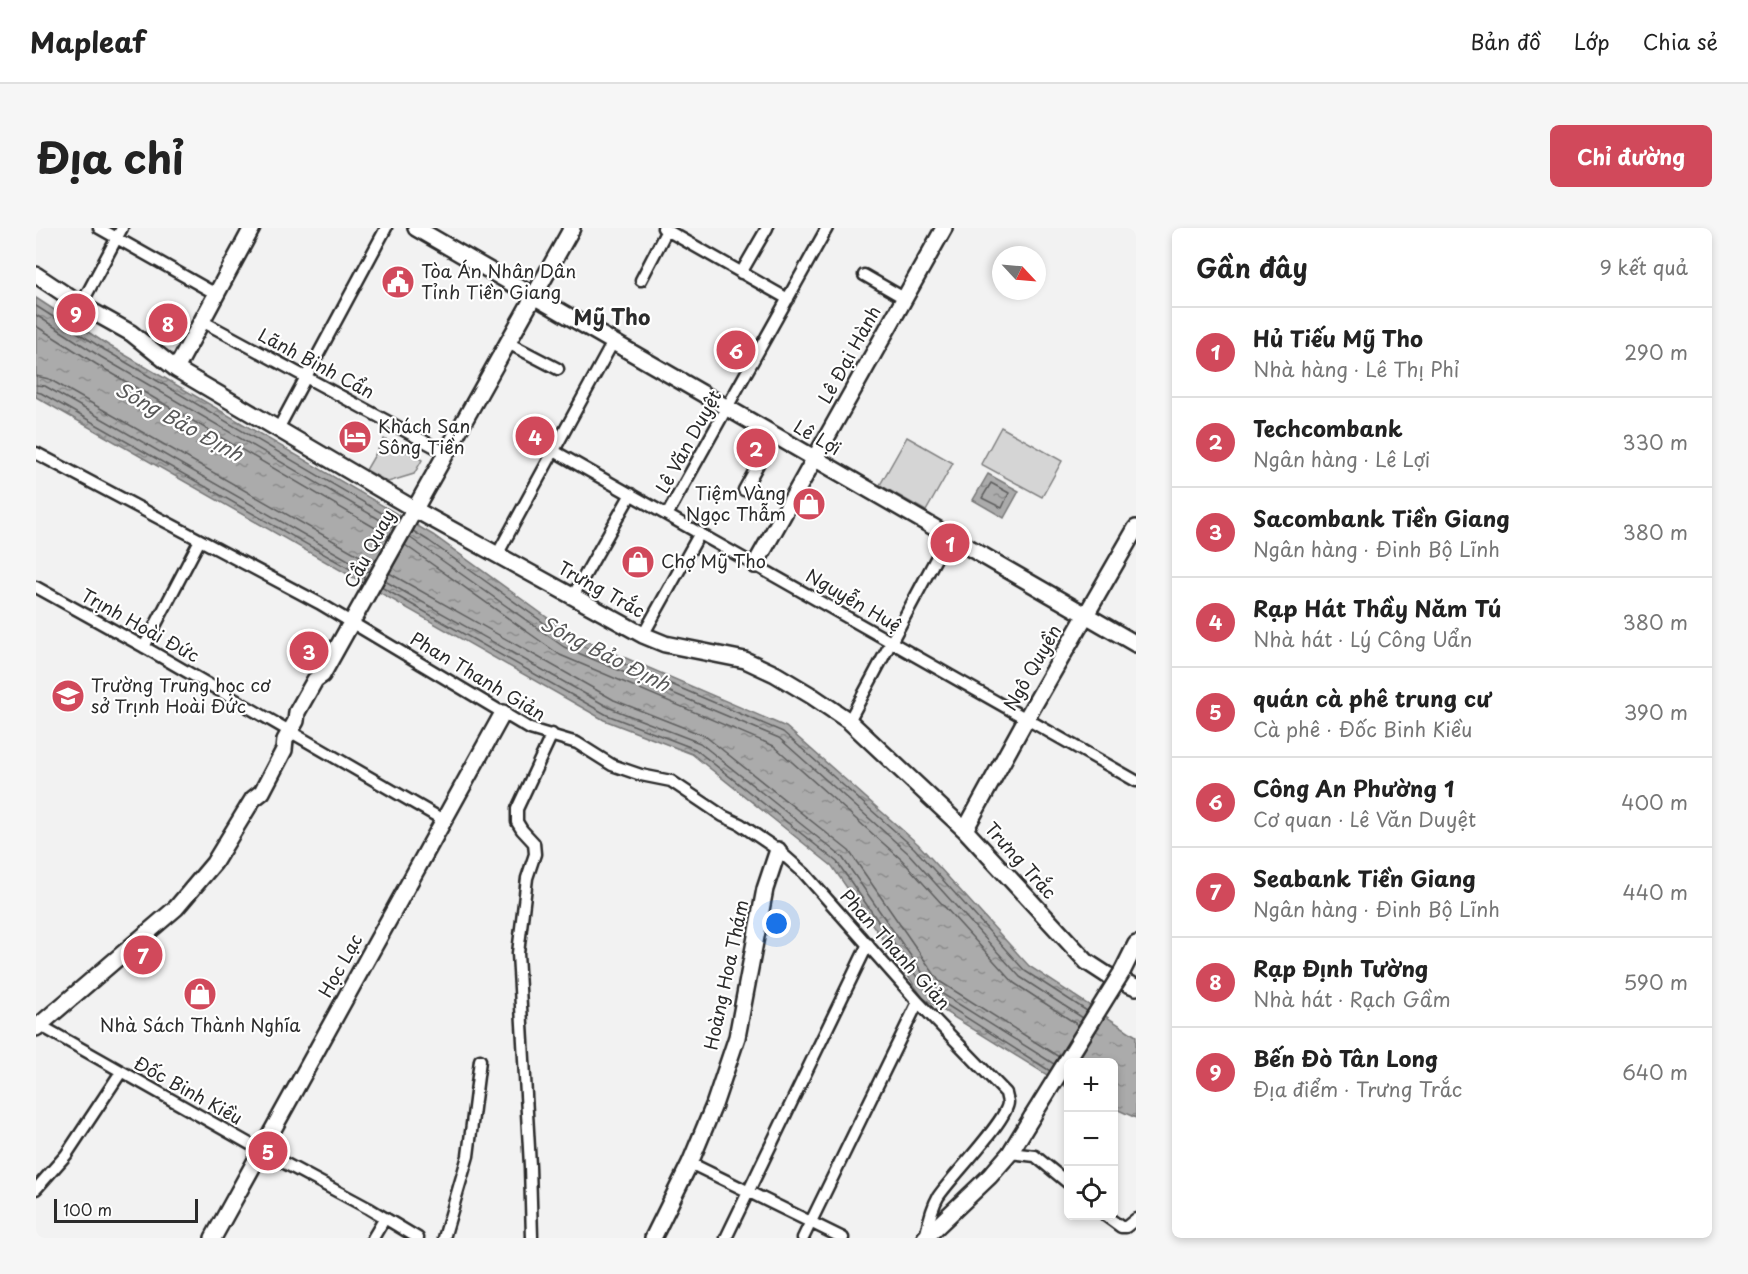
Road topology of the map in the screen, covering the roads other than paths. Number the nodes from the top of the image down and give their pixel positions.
1 (99, 228) edge
2 (122, 228) edge
3 (252, 228) edge
4 (386, 228) edge
5 (416, 228) edge
6 (572, 228) edge
7 (766, 228) edge
8 (827, 228) edge
9 (944, 228) edge
10 (665, 229) edge
11 (117, 239) junction
12 (741, 273) junction
13 (36, 275) edge
14 (864, 275) dead end
15 (641, 280) dead end
16 (216, 294) junction
17 (534, 297) junction
18 (788, 298) junction
19 (904, 298) junction
20 (81, 305) junction
21 (202, 321) junction
22 (613, 342) junction
23 (508, 343) junction
24 (176, 369) junction
25 (558, 369) dead end
26 (306, 377) junction
27 (727, 408) junction
28 (278, 429) junction
29 (774, 435) junction
30 (554, 451) junction
31 (36, 453) edge
32 (446, 453) junction
33 (814, 458) junction
34 (744, 490) dead end
35 (631, 494) junction
36 (412, 513) junction
37 (667, 515) junction
38 (1136, 528) edge
39 (700, 533) junction
40 (948, 536) junction
41 (200, 540) junction
42 (497, 555) junction
43 (755, 565) junction
44 (36, 587) edge
45 (573, 597) junction
46 (357, 615) junction
47 (1086, 615) junction
48 (643, 635) junction
49 (892, 643) junction
50 (1136, 644) edge
51 (144, 647) junction
52 (503, 713) junction
53 (1026, 719) junction
54 (849, 721) junction
55 (291, 731) junction
56 (552, 734) junction
57 (1136, 781) edge
58 (445, 821) junction
59 (965, 830) junction
60 (778, 849) junction
61 (868, 944) junction
62 (1136, 944) edge
63 (1114, 973) junction
64 (1136, 987) edge
65 (918, 1002) junction
66 (37, 1025) edge
67 (480, 1060) dead end
68 (121, 1072) junction
69 (262, 1151) junction
70 (1010, 1153) junction
71 (690, 1163) junction
72 (1064, 1180) edge
73 (36, 1189) edge
74 (749, 1191) junction
75 (385, 1218) junction
76 (1136, 1219) edge
77 (1112, 1220) edge
78 (811, 1221) junction
79 (213, 1238) edge
80 (373, 1238) edge
81 (418, 1238) edge
82 (444, 1238) edge
83 (532, 1238) edge
84 (653, 1238) edge
85 (726, 1238) edge
86 (803, 1238) edge
87 (843, 1238) edge
88 (925, 1238) edge

1 - 11 street
2 - 11 street
3 - 16 street
4 - 26 street
5 - 17 street, Lê Lợi
6 - 17 street, Cầu Quay
7 - 12 street
8 - 18 street, Lê Văn Duyệt
9 - 19 street, Lê Đại Hành
10 - 12 street
10 - 15 street
11 - 16 street
11 - 20 street
12 - 18 street
13 - 20 street, Trưng Trắc
14 - 19 street
16 - 21 street
17 - 22 street, Lê Lợi
17 - 23 street, Cầu Quay
18 - 27 street, Lê Văn Duyệt
19 - 33 street, Lê Đại Hành
20 - 24 street, Trưng Trắc
21 - 24 street
21 - 26 street, Lãnh Binh Cẩn
22 - 27 street, Lê Lợi
22 - 30 street
23 - 25 street
23 - 32 street, Cầu Quay
24 - 28 street, Trưng Trắc
26 - 28 street
26 - 32 street, Lãnh Binh Cẩn
27 - 29 street, Lê Lợi
27 - 37 street, Lê Văn Duyệt
28 - 36 street, Trưng Trắc
29 - 33 street, Lê Lợi
29 - 34 street
30 - 35 street, Nguyễn Huệ
30 - 42 street
31 - 41 street, Phan Thanh Giản
32 - 36 street, Cầu Quay
33 - 40 street, Lê Lợi
33 - 43 street, Lê Đại Hành
35 - 37 street, Nguyễn Huệ
35 - 45 street
36 - 42 street, Trưng Trắc
36 - 46 street, Cầu Quay
37 - 39 street, Nguyễn Huệ
38 - 47 street, Ngô Quyền
39 - 43 street, Nguyễn Huệ
39 - 48 street
40 - 47 street, Lê Lợi
40 - 49 street
41 - 46 street, Phan Thanh Giản
41 - 51 street
42 - 45 street, Trưng Trắc
43 - 49 street, Nguyễn Huệ
44 - 51 street, Trịnh Hoài Đức
45 - 48 street, Trưng Trắc
46 - 52 street, Phan Thanh Giản
46 - 55 street, Cầu Quay
47 - 50 street, Lê Lợi
47 - 53 street, Ngô Quyền
48 - 54 street, Trưng Trắc
49 - 53 street, Nguyễn Huệ
49 - 54 street
51 - 55 street, Trịnh Hoài Đức
52 - 56 street, Phan Thanh Giản
52 - 58 street, Học Lạc
53 - 57 street, Nguyễn Huệ
53 - 59 street, Ngô Quyền
54 - 59 street, Trưng Trắc
55 - 58 street, Trịnh Hoài Đức
55 - 66 street, Cầu Quay
56 - 60 street, Phan Thanh Giản
56 - 83 street
58 - 69 street, Học Lạc
59 - 63 street, Trưng Trắc
60 - 61 street, Phan Thanh Giản
60 - 71 street, Hoàng Hoa Thám
61 - 65 street, Phan Thanh Giản
61 - 74 street
62 - 63 street
63 - 64 street, Trưng Trắc
63 - 70 street, bridge
65 - 78 street
65 - 88 street, Phan Thanh Giản
66 - 68 street, Đốc Binh Kiều
67 - 82 street
68 - 69 street, Đốc Binh Kiều
68 - 73 street
69 - 75 street, Đốc Binh Kiều
69 - 79 street, Học Lạc
70 - 72 street
70 - 88 street
71 - 74 street
71 - 84 street, Hoàng Hoa Thám
74 - 78 street
74 - 85 street
75 - 80 street
75 - 81 street, Đốc Binh Kiều
76 - 77 street
78 - 86 street
78 - 87 street

